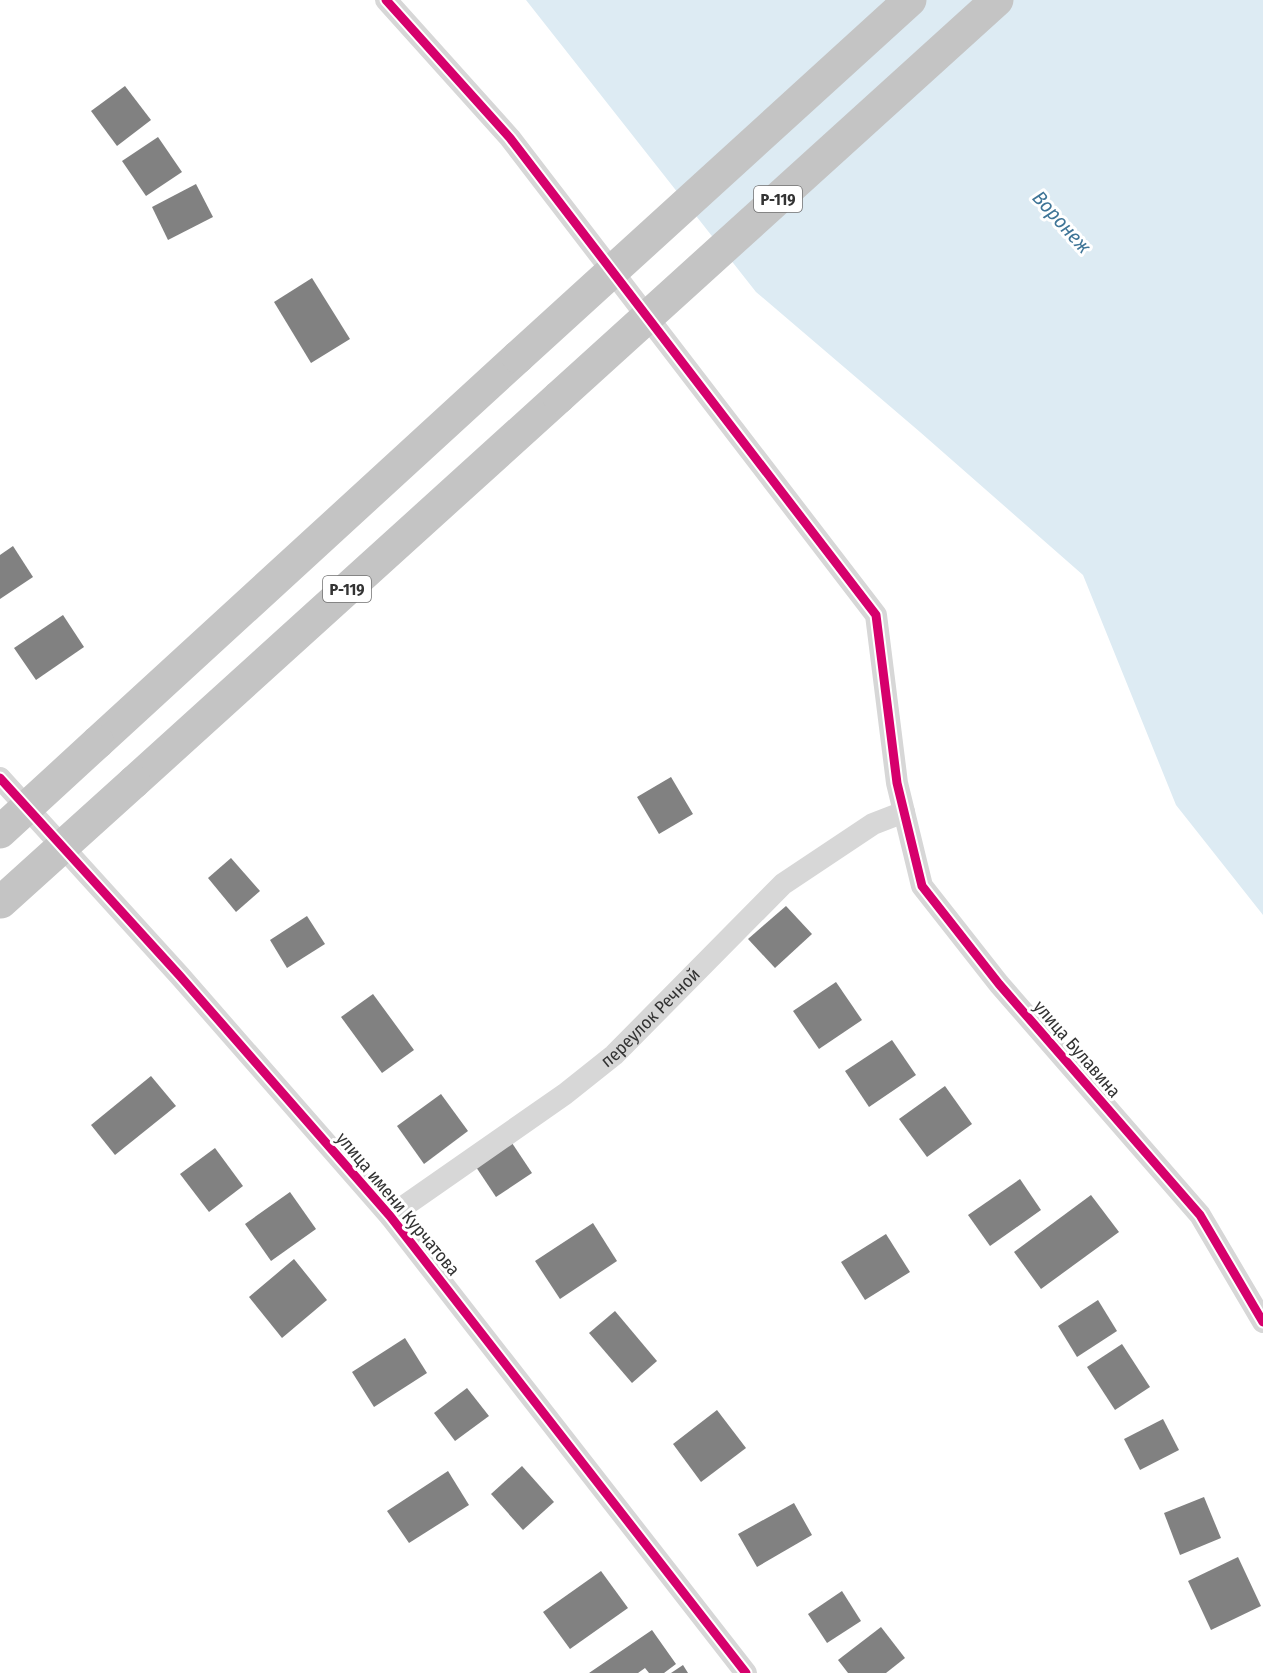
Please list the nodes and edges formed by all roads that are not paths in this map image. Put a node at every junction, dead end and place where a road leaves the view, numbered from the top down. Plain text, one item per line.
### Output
1 (386, 0) edge
2 (909, 0) edge
3 (997, 0) edge
4 (0, 778) edge
5 (904, 812) junction
6 (0, 832) edge
7 (1, 903) edge
8 (390, 1216) junction
9 (1263, 1322) edge
10 (746, 1673) edge

1 - 5 street, улица Булавина
2 - 6 highway, bridge
3 - 7 highway, Р-119, bridge
4 - 8 street, улица имени Курчатова
5 - 8 street, переулок Речной
5 - 9 street, улица Булавина
8 - 10 street, улица имени Курчатова

